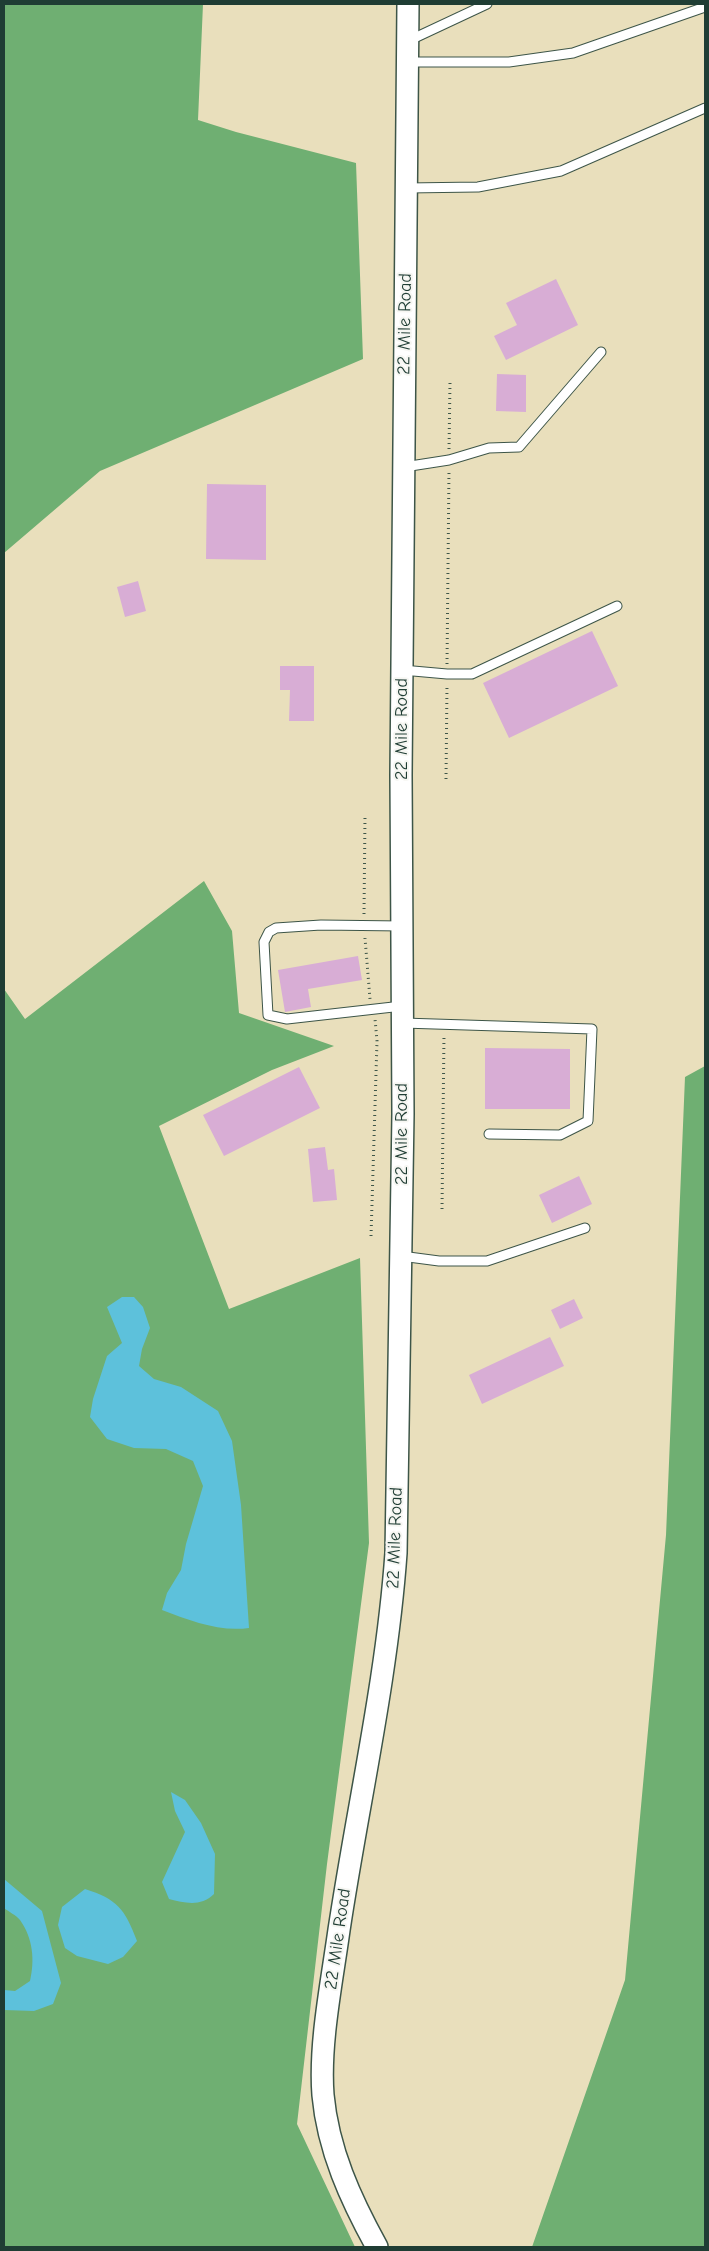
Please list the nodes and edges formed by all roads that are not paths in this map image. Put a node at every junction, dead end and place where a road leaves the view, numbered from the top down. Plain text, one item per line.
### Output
1 (408, 4) edge
2 (487, 4) edge
3 (705, 7) edge
4 (408, 41) junction
5 (408, 62) junction
6 (705, 108) edge
7 (406, 188) junction
8 (601, 352) dead end
9 (404, 466) junction
10 (617, 606) dead end
11 (402, 670) junction
12 (402, 926) junction
13 (402, 1015) junction
14 (489, 1134) dead end
15 (585, 1228) dead end
16 (401, 1256) junction
17 (377, 2247) edge

1 - 4 street, 22 Mile Road
2 - 4 lane
3 - 5 lane
4 - 5 street, 22 Mile Road
5 - 7 street, 22 Mile Road
6 - 7 lane
7 - 9 street, 22 Mile Road
8 - 9 lane
9 - 11 street, 22 Mile Road
10 - 11 lane
11 - 12 street, 22 Mile Road
12 - 13 street, 22 Mile Road
12 - 13 lane
13 - 14 lane
13 - 16 street, 22 Mile Road
15 - 16 lane
16 - 17 street, 22 Mile Road

